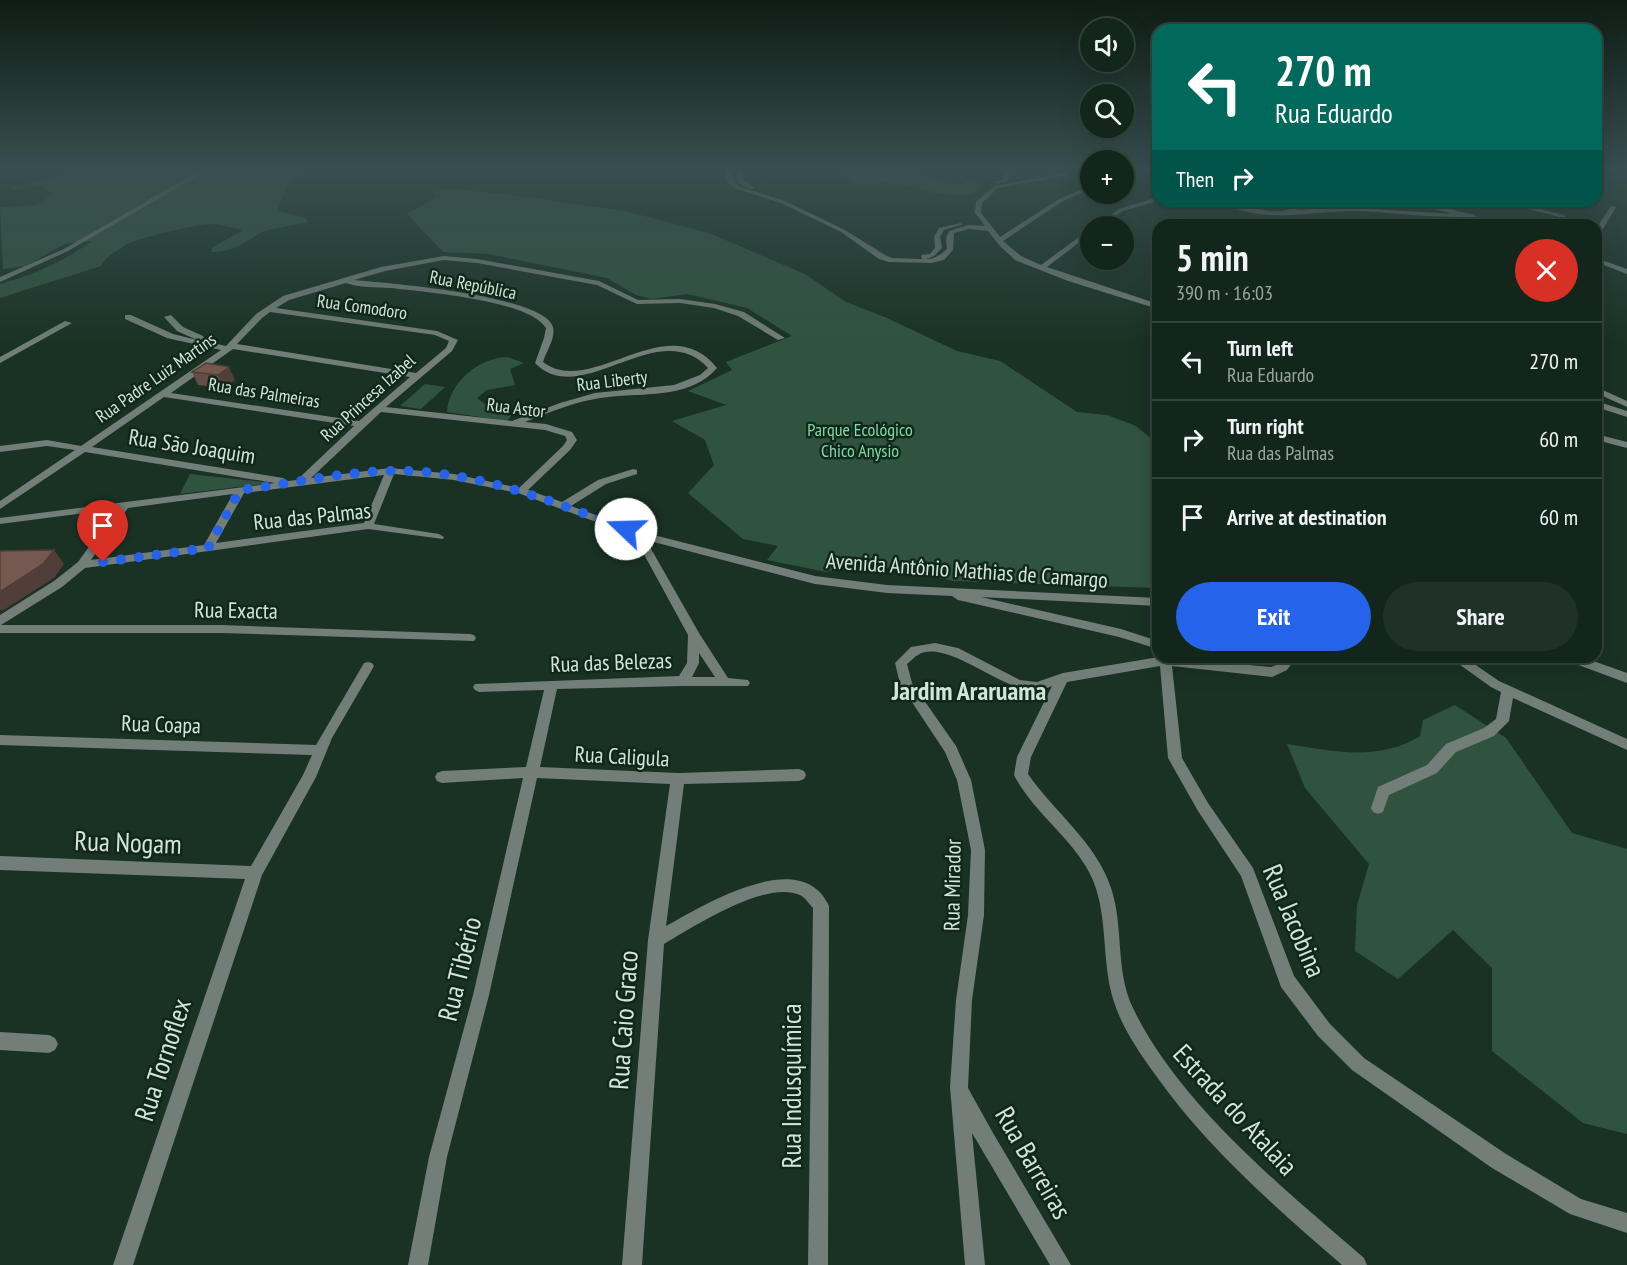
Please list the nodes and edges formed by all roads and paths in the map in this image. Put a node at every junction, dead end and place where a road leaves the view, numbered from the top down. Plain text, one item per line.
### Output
1 (106, 227) edge
2 (835, 227) edge
3 (849, 227) edge
4 (958, 227) edge
5 (966, 227) edge
6 (985, 227) edge
7 (1019, 227) edge
8 (991, 229) joint
9 (1080, 239) edge
10 (1000, 240) junction
11 (932, 255) junction
12 (941, 258) junction
13 (1602, 262) edge
14 (1043, 267) junction
15 (1627, 272) edge
16 (0, 280) edge
17 (341, 281) junction
18 (1152, 305) edge
19 (267, 309) junction
20 (128, 317) dead end
21 (168, 317) dead end
22 (68, 323) dead end
23 (452, 338) joint
24 (781, 338) dead end
25 (231, 346) junction
26 (0, 360) edge
27 (713, 368) joint
28 (418, 376) junction
29 (1602, 393) edge
30 (162, 394) junction
31 (1627, 404) edge
32 (1602, 406) edge
33 (380, 409) junction
34 (1627, 414) edge
35 (361, 424) junction
36 (511, 424) junction
37 (1602, 439) edge
38 (1627, 445) edge
39 (85, 448) junction
40 (0, 449) edge
41 (390, 471) junction
42 (633, 472) dead end
43 (297, 482) junction
44 (240, 490) junction
45 (521, 491) junction
46 (565, 505) junction
47 (0, 506) edge
48 (124, 506) junction
49 (0, 521) edge
50 (368, 526) junction
51 (639, 534) junction
52 (440, 537) dead end
53 (208, 548) junction
54 (82, 566) junction
55 (937, 591) junction
56 (1152, 602) edge
57 (0, 621) edge
58 (0, 629) edge
59 (694, 635) junction
60 (470, 638) dead end
61 (1152, 648) edge
62 (1152, 653) edge
63 (1161, 663) edge
64 (1207, 663) edge
65 (1209, 663) edge
66 (1286, 663) edge
67 (1464, 663) edge
68 (1586, 663) edge
69 (1215, 665) junction
70 (368, 666) dead end
71 (1063, 678) junction
72 (1627, 678) edge
73 (683, 681) junction
74 (724, 682) junction
75 (744, 683) dead end
76 (551, 686) junction
77 (479, 687) dead end
78 (1508, 691) junction
79 (0, 740) edge
80 (1627, 745) edge
81 (320, 750) junction
82 (532, 772) junction
83 (799, 775) dead end
84 (442, 777) dead end
85 (678, 780) junction
86 (1378, 808) dead end
87 (0, 863) edge
88 (255, 873) junction
89 (656, 940) junction
90 (0, 1041) edge
91 (50, 1044) dead end
92 (959, 1087) junction
93 (1627, 1223) edge
94 (123, 1265) edge
95 (418, 1265) edge
96 (632, 1265) edge
97 (818, 1265) edge
98 (975, 1265) edge
99 (1061, 1265) edge
100 (1356, 1265) edge

1 - 16 street
2 - 12 street
3 - 11 street
4 - 11 street
5 - 12 street
6 - 8 street
7 - 10 street
8 - 10 street
9 - 14 street
10 - 14 street
11 - 12 street
13 - 15 street
14 - 18 street
17 - 19 street, Rua Padre Luiz Martins
17 - 24 street, Rua Padre Luiz Martins
17 - 27 street, Rua República
19 - 23 street, Rua Comodoro
19 - 25 street, Rua Padre Luiz Martins
20 - 25 street
21 - 25 street
22 - 26 street
23 - 28 street, Rua Princesa Izabel
25 - 28 street
25 - 30 street, Rua Padre Luiz Martins
27 - 36 street, Rua Liberty
28 - 33 street, Rua Princesa Izabel
29 - 31 street
30 - 35 street, Rua das Palmeiras
30 - 39 street, Rua Padre Luiz Martins
32 - 34 street
33 - 35 street, Rua Princesa Izabel
33 - 36 street, Rua Astor
35 - 43 street, Rua Princesa Izabel
36 - 45 street, Rua Astor
37 - 38 street
39 - 40 street, Rua São Joaquim
39 - 43 street, Rua São Joaquim
39 - 47 street, Rua Padre Luiz Martins
41 - 43 street, Avenida Antônio Mathias de Camargo
41 - 45 street, Avenida Antônio Mathias de Camargo
41 - 50 street
42 - 46 street
43 - 44 street, Avenida Antônio Mathias de Camargo
44 - 48 street, Avenida Antônio Mathias de Camargo
44 - 53 street
45 - 46 street, Avenida Antônio Mathias de Camargo
46 - 51 street, Avenida Antônio Mathias de Camargo
48 - 49 street, Avenida Antônio Mathias de Camargo
48 - 54 street
50 - 52 street, Rua das Palmas
50 - 53 street, Rua das Palmas
51 - 55 street, Avenida Antônio Mathias de Camargo
51 - 59 street
53 - 54 street, Rua das Palmas
54 - 57 street
55 - 56 street, Avenida Antônio Mathias de Camargo
55 - 61 street
58 - 60 street, Rua Exacta
59 - 73 street
59 - 74 street
62 - 71 street
63 - 93 street, Rua Jacobina
64 - 69 street
65 - 69 street
66 - 69 street
67 - 78 street
68 - 72 street
70 - 81 street
71 - 92 street, Rua Mirador
71 - 100 street, Estrada do Atalaia
73 - 74 street, Rua das Belezas
73 - 76 street, Rua das Belezas
74 - 75 street, Rua das Belezas
76 - 77 street, Rua das Belezas
76 - 82 street, Rua Tibério
78 - 80 street
78 - 86 street
79 - 81 street, Rua Coapa
81 - 88 street
82 - 84 street, Rua Caligula
82 - 85 street, Rua Caligula
82 - 95 street, Rua Tibério
83 - 85 street, Rua Caligula
85 - 89 street, Rua Caio Graco
87 - 88 street, Rua Nogam
88 - 94 street, Rua Tornoflex
89 - 96 street, Rua Caio Graco
89 - 97 street, Rua Indusquímica
90 - 91 street
92 - 98 street
92 - 99 street, Rua Barreiras

